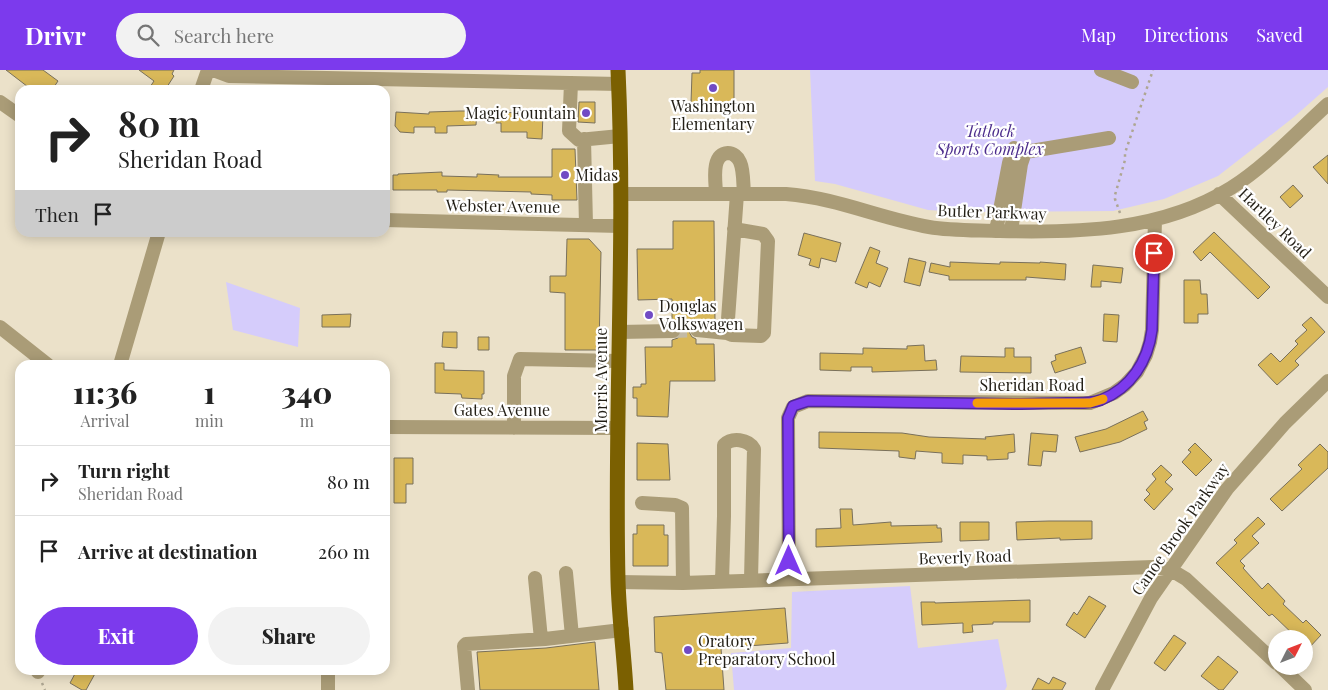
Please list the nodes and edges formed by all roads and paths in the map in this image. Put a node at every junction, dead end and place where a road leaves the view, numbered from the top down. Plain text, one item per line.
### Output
1 (208, 70) edge
2 (213, 70) edge
3 (1101, 70) edge
4 (1153, 70) edge
5 (619, 77) edge
6 (1132, 82) dead end
7 (571, 84) junction
8 (203, 85) edge
9 (0, 102) edge
10 (1328, 104) edge
11 (15, 112) edge
12 (620, 136) junction
13 (1109, 138) dead end
14 (584, 139) junction
15 (1019, 150) junction
16 (621, 194) junction
17 (716, 194) junction
18 (740, 194) junction
19 (1219, 194) junction
20 (1120, 213) dead end
21 (390, 220) edge
22 (1155, 220) junction
23 (586, 225) junction
24 (620, 226) junction
25 (734, 229) junction
26 (996, 231) junction
27 (1011, 231) junction
28 (158, 237) edge
29 (1328, 297) edge
30 (0, 327) edge
31 (697, 330) tunnel mouth
32 (673, 331) tunnel mouth
33 (619, 332) junction
34 (727, 333) junction
35 (42, 360) edge
36 (121, 360) edge
37 (618, 361) junction
38 (1328, 381) edge
39 (390, 427) edge
40 (514, 428) junction
41 (618, 428) junction
42 (642, 503) dead end
43 (1171, 570) junction
44 (566, 573) dead end
45 (535, 578) dead end
46 (789, 579) junction
47 (751, 580) junction
48 (618, 582) junction
49 (722, 582) junction
50 (683, 583) junction
51 (622, 630) junction
52 (572, 636) junction
53 (541, 639) junction
54 (1268, 656) edge
55 (328, 675) edge
56 (1290, 675) edge
57 (328, 690) edge
58 (468, 690) edge
59 (626, 690) edge
60 (1102, 690) edge
61 (1306, 690) edge

1 - 8 street
2 - 7 street
3 - 6 street
4 - 20 path
5 - 7 street
5 - 12 main road, Morris Avenue
7 - 14 street
9 - 11 street
10 - 19 street, Butler Parkway
12 - 14 street
12 - 16 main road, Morris Avenue
13 - 15 street
14 - 23 street
15 - 26 street
15 - 27 street
16 - 17 street, Butler Parkway
16 - 24 main road, Morris Avenue
17 - 18 street, Butler Parkway
17 - 18 street
18 - 25 street
18 - 26 street, Butler Parkway
19 - 22 street, Butler Parkway
19 - 29 street, Hartley Road
21 - 23 street, Webster Avenue
22 - 27 street, Butler Parkway
22 - 46 street, Sheridan Road
23 - 24 street, Webster Avenue
24 - 33 main road, Morris Avenue
25 - 34 street
25 - 34 street
26 - 27 street, Butler Parkway
28 - 36 street
30 - 35 street
31 - 34 street
32 - 33 street
33 - 37 main road, Morris Avenue
37 - 40 street
37 - 41 main road, Morris Avenue
38 - 43 street, Canoe Brook Parkway
39 - 40 street, Gates Avenue
40 - 41 street, Gates Avenue
41 - 48 main road, Morris Avenue
42 - 50 street
43 - 46 street, Beverly Road
43 - 54 street, Beverly Road
43 - 60 street, Canoe Brook Parkway
44 - 52 street
45 - 53 street
46 - 47 street, Beverly Road
47 - 49 street, Beverly Road
47 - 49 street
48 - 50 street, Beverly Road
48 - 51 main road, Morris Avenue
49 - 50 street, Beverly Road
51 - 52 street
51 - 59 main road, Morris Avenue
52 - 53 street
53 - 58 street
55 - 57 street
56 - 61 street

